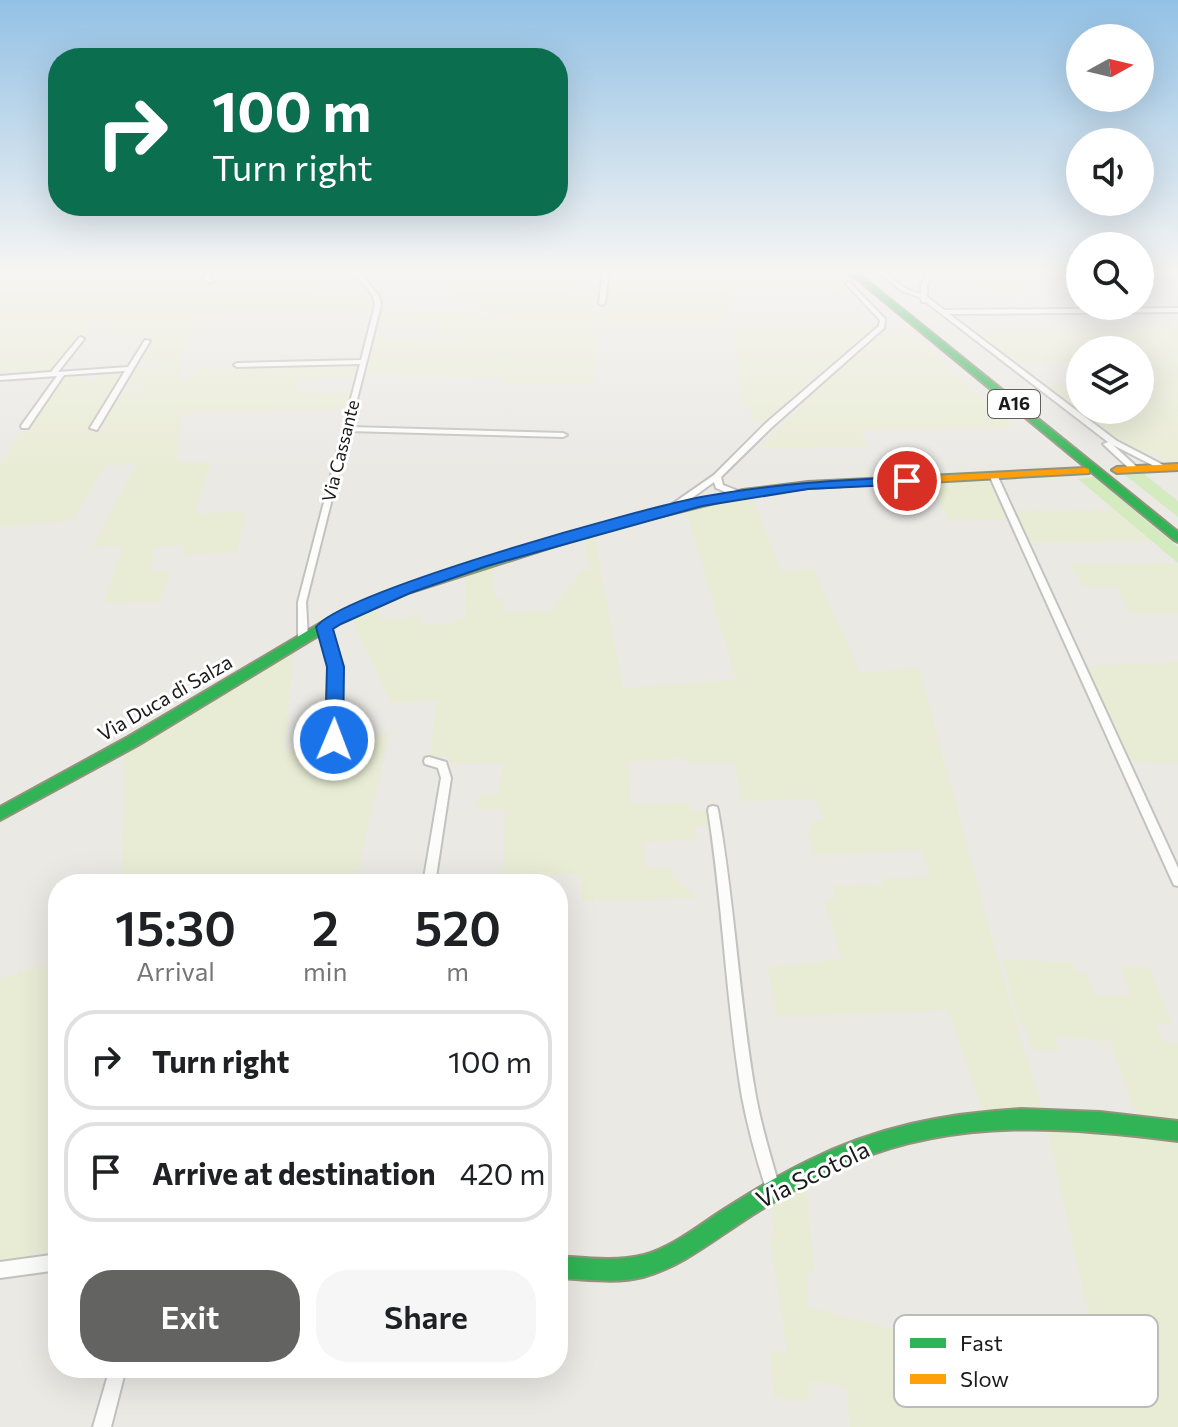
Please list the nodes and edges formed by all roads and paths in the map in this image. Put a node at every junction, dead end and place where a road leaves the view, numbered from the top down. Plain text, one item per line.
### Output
1 (370, 337) edge
2 (871, 337) edge
3 (924, 337) edge
4 (942, 337) edge
5 (966, 337) edge
6 (973, 337) edge
7 (81, 339) dead end
8 (147, 341) dead end
9 (363, 362) junction
10 (237, 365) dead end
11 (129, 369) junction
12 (58, 374) junction
13 (0, 378) edge
14 (25, 426) dead end
15 (94, 428) dead end
16 (348, 429) junction
17 (563, 435) dead end
18 (1170, 467) edge
19 (1135, 469) junction
20 (1117, 470) dead end
21 (1085, 471) dead end
22 (717, 477) junction
23 (994, 477) junction
24 (738, 494) junction
25 (671, 509) junction
26 (1178, 527) edge
27 (1178, 538) edge
28 (324, 627) junction
29 (303, 639) junction
30 (334, 740) dead end
31 (429, 761) dead end
32 (713, 810) dead end
33 (0, 814) edge
34 (431, 874) edge
35 (1178, 881) edge
36 (1178, 1131) edge
37 (774, 1192) junction
38 (48, 1263) edge
39 (568, 1268) edge
40 (0, 1270) edge
41 (115, 1378) edge
42 (102, 1427) edge

1 - 9 street, Via Cassante
2 - 22 street
3 - 27 main road, A16
4 - 26 main road, A16
5 - 19 street
6 - 18 street
7 - 12 street
8 - 11 street
9 - 10 street
9 - 16 street, Via Cassante
11 - 12 street
11 - 15 street
12 - 13 street
12 - 14 street
16 - 17 street
16 - 29 street, Via Cassante
18 - 19 main road
19 - 20 main road
21 - 23 main road, Via Duca di Salza
22 - 24 street
22 - 25 street
23 - 24 main road, Via Duca di Salza
23 - 35 street
24 - 25 main road, Via Duca di Salza
25 - 28 main road, Via Duca di Salza
28 - 29 main road, Via Duca di Salza
28 - 30 street
29 - 33 main road, Via Duca di Salza
31 - 34 street
32 - 37 street
36 - 37 main road, Via Scotola
37 - 39 main road, Via Scotola
38 - 40 street
41 - 42 street

